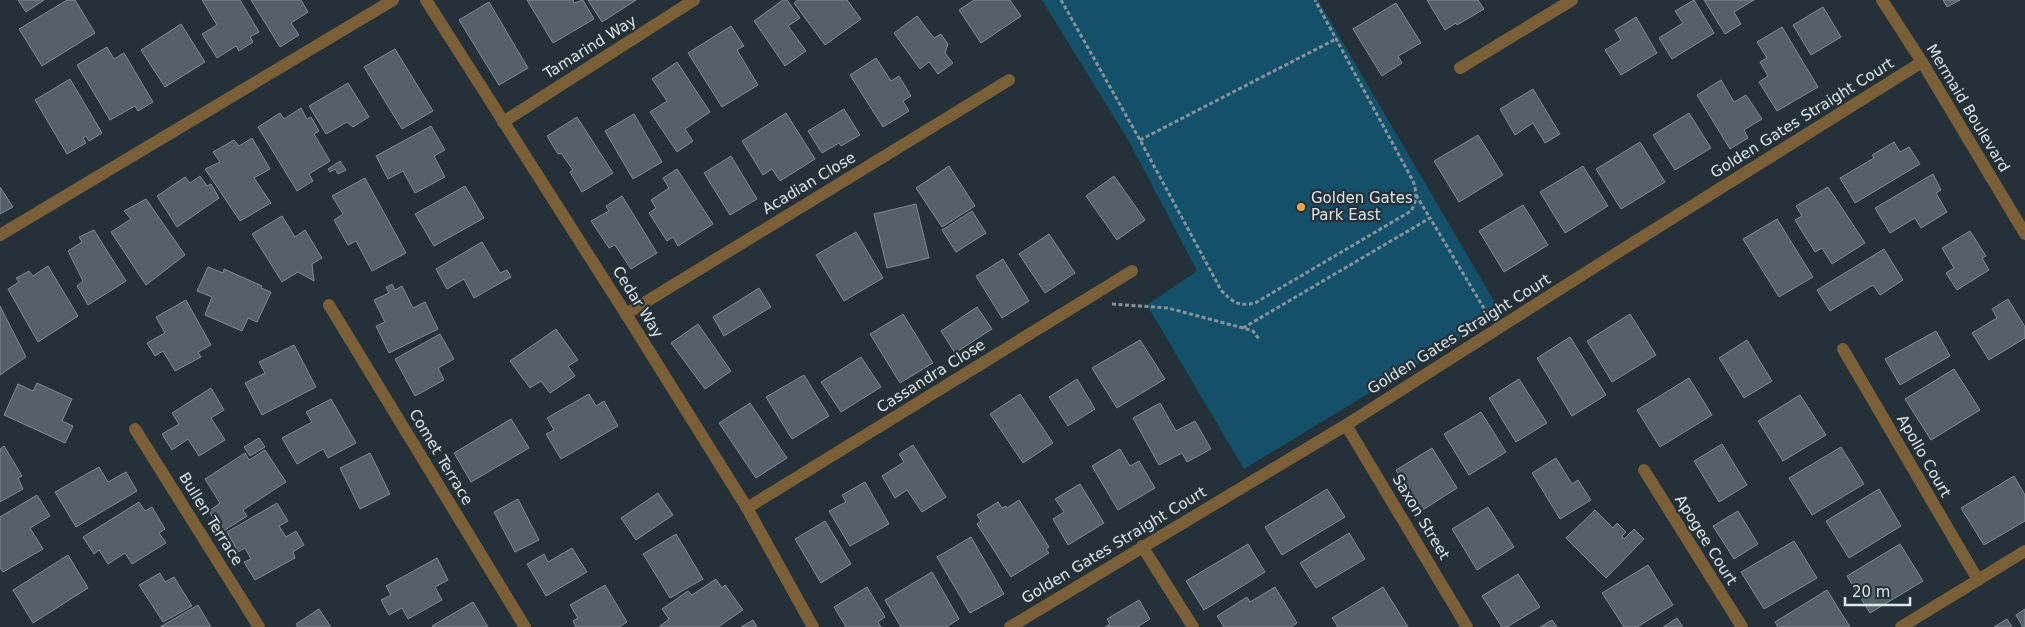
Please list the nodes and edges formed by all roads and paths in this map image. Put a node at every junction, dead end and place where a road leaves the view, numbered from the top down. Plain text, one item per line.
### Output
1 (393, 0) edge
2 (426, 0) edge
3 (694, 0) edge
4 (1061, 0) edge
5 (1314, 0) edge
6 (1572, 0) edge
7 (1882, 0) edge
8 (1336, 39) junction
9 (1922, 62) junction
10 (1460, 68) dead end
11 (1009, 80) dead end
12 (503, 122) junction
13 (1140, 140) junction
14 (1416, 195) junction
15 (1430, 218) junction
16 (2025, 234) edge
17 (0, 235) edge
18 (1132, 271) dead end
19 (330, 304) dead end
20 (1109, 304) dead end
21 (626, 314) junction
22 (1243, 328) junction
23 (1496, 329) junction
24 (1259, 338) dead end
25 (1843, 349) dead end
26 (1346, 425) junction
27 (135, 428) dead end
28 (1644, 470) dead end
29 (747, 508) junction
30 (1142, 546) junction
31 (2025, 551) edge
32 (1978, 580) junction
33 (259, 627) edge
34 (525, 627) edge
35 (814, 627) edge
36 (1010, 627) edge
37 (1193, 627) edge
38 (1467, 627) edge
39 (1742, 627) edge
40 (1901, 627) edge

1 - 17 street
2 - 12 street, Cedar Way
3 - 12 street, Tamarind Way
4 - 13 path
5 - 8 path
6 - 10 street
7 - 9 street, Mermaid Boulevard
8 - 13 path
8 - 14 path
9 - 16 street, Mermaid Boulevard
9 - 23 street, Golden Gates Straight Court
11 - 21 street, Acadian Close
12 - 21 street, Cedar Way
13 - 14 path
14 - 15 path
15 - 22 path
15 - 23 path
18 - 29 street, Cassandra Close
19 - 34 street, Comet Terrace
20 - 22 path
21 - 29 street, Cedar Way
22 - 24 path
23 - 26 street, Golden Gates Straight Court
25 - 32 street, Apollo Court
26 - 30 street, Golden Gates Straight Court
26 - 38 street, Saxon Street
27 - 33 street, Bullen Terrace
28 - 39 street, Apogee Court
29 - 35 street, Cedar Way
30 - 36 street, Golden Gates Straight Court
30 - 37 street
31 - 32 street
32 - 40 street

